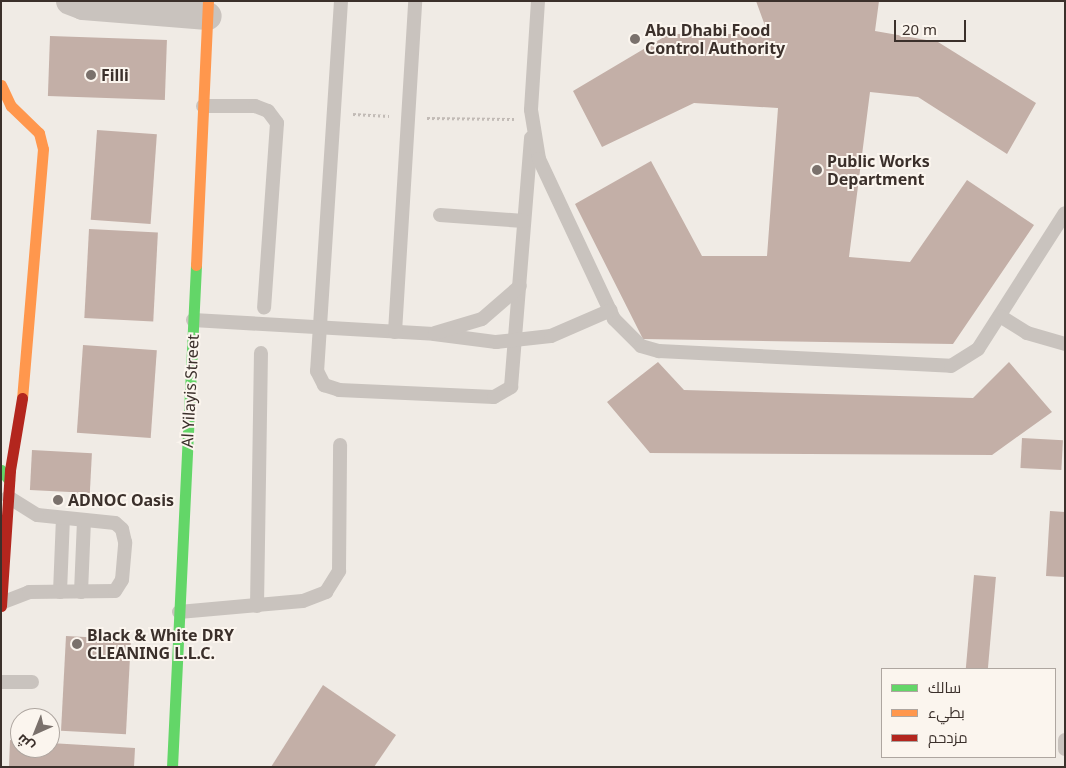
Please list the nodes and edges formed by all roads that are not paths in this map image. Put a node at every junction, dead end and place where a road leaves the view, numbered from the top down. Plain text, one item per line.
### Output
1 (70, 1) edge
2 (341, 1) edge
3 (415, 1) edge
4 (538, 1) edge
5 (168, 7) edge
6 (208, 9) edge
7 (1, 85) edge
8 (204, 106) junction
9 (532, 125) junction
10 (1065, 213) edge
11 (440, 215) dead end
12 (524, 221) junction
13 (520, 286) junction
14 (264, 308) dead end
15 (611, 310) junction
16 (1000, 316) junction
17 (193, 320) junction
18 (321, 327) junction
19 (396, 332) junction
20 (434, 334) junction
21 (517, 341) junction
22 (1065, 344) edge
23 (261, 353) dead end
24 (340, 445) dead end
25 (1, 470) edge
26 (9, 480) junction
27 (8, 496) junction
28 (63, 518) junction
29 (84, 520) junction
30 (60, 592) junction
31 (80, 592) junction
32 (1, 605) edge
33 (257, 606) junction
34 (179, 612) junction
35 (1, 682) edge
36 (32, 682) dead end
37 (1065, 740) edge
38 (1065, 749) edge
39 (172, 767) edge

1 - 5 street, Al Yilayis Street
2 - 18 lane
3 - 19 lane
4 - 9 lane
5 - 6 street, Al Yilayis Street
6 - 8 street, Al Yilayis Street
7 - 26 street
8 - 14 lane
8 - 17 street, Al Yilayis Street
9 - 12 lane
9 - 15 lane
10 - 16 lane
11 - 12 lane
12 - 13 lane
13 - 20 lane
13 - 21 lane
15 - 16 lane
15 - 21 lane
16 - 22 lane
17 - 18 lane
17 - 34 street, Al Yilayis Street
18 - 19 lane
18 - 21 lane
19 - 20 lane
20 - 21 lane
23 - 33 lane
24 - 33 lane
25 - 26 street
26 - 27 street
27 - 28 lane
27 - 32 street
28 - 29 lane
28 - 30 lane
29 - 31 lane
29 - 31 lane
30 - 31 lane
30 - 32 lane
33 - 34 lane
34 - 39 street, Al Yilayis Street
35 - 36 lane
37 - 38 lane

